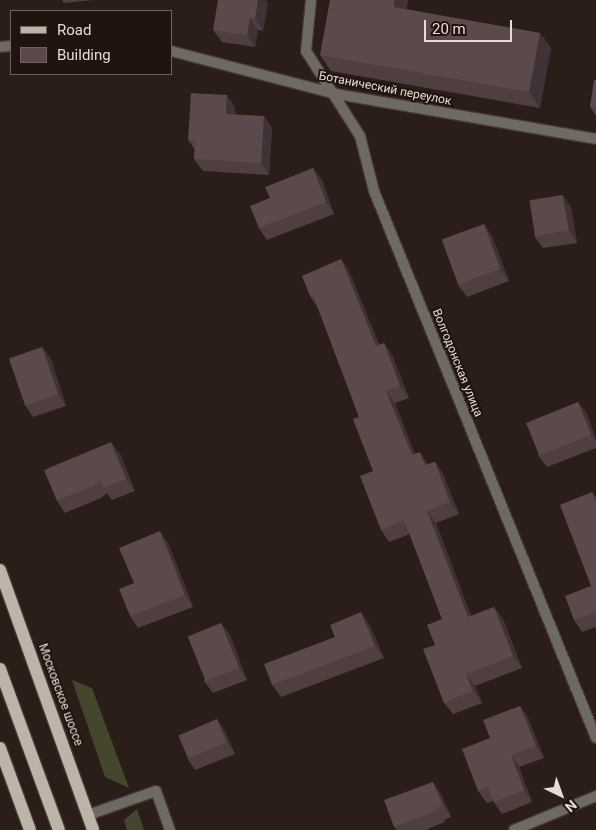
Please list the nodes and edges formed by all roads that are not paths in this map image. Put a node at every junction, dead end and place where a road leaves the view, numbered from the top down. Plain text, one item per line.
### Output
1 (311, 0) edge
2 (172, 51) edge
3 (336, 94) junction
4 (596, 139) edge
5 (0, 570) edge
6 (0, 669) edge
7 (596, 738) edge
8 (2, 759) edge
9 (596, 796) edge
10 (88, 815) junction
11 (30, 830) edge
12 (59, 830) edge
13 (93, 830) edge
14 (170, 830) edge
15 (514, 830) edge

1 - 3 street, Волгодонская улица
2 - 3 street, Ботанический переулок
3 - 4 street, Ботанический переулок
3 - 7 street, Волгодонская улица
5 - 10 main road, Московское шоссе
6 - 12 main road
8 - 11 main road
9 - 15 street
10 - 13 main road, Московское шоссе
10 - 14 street

